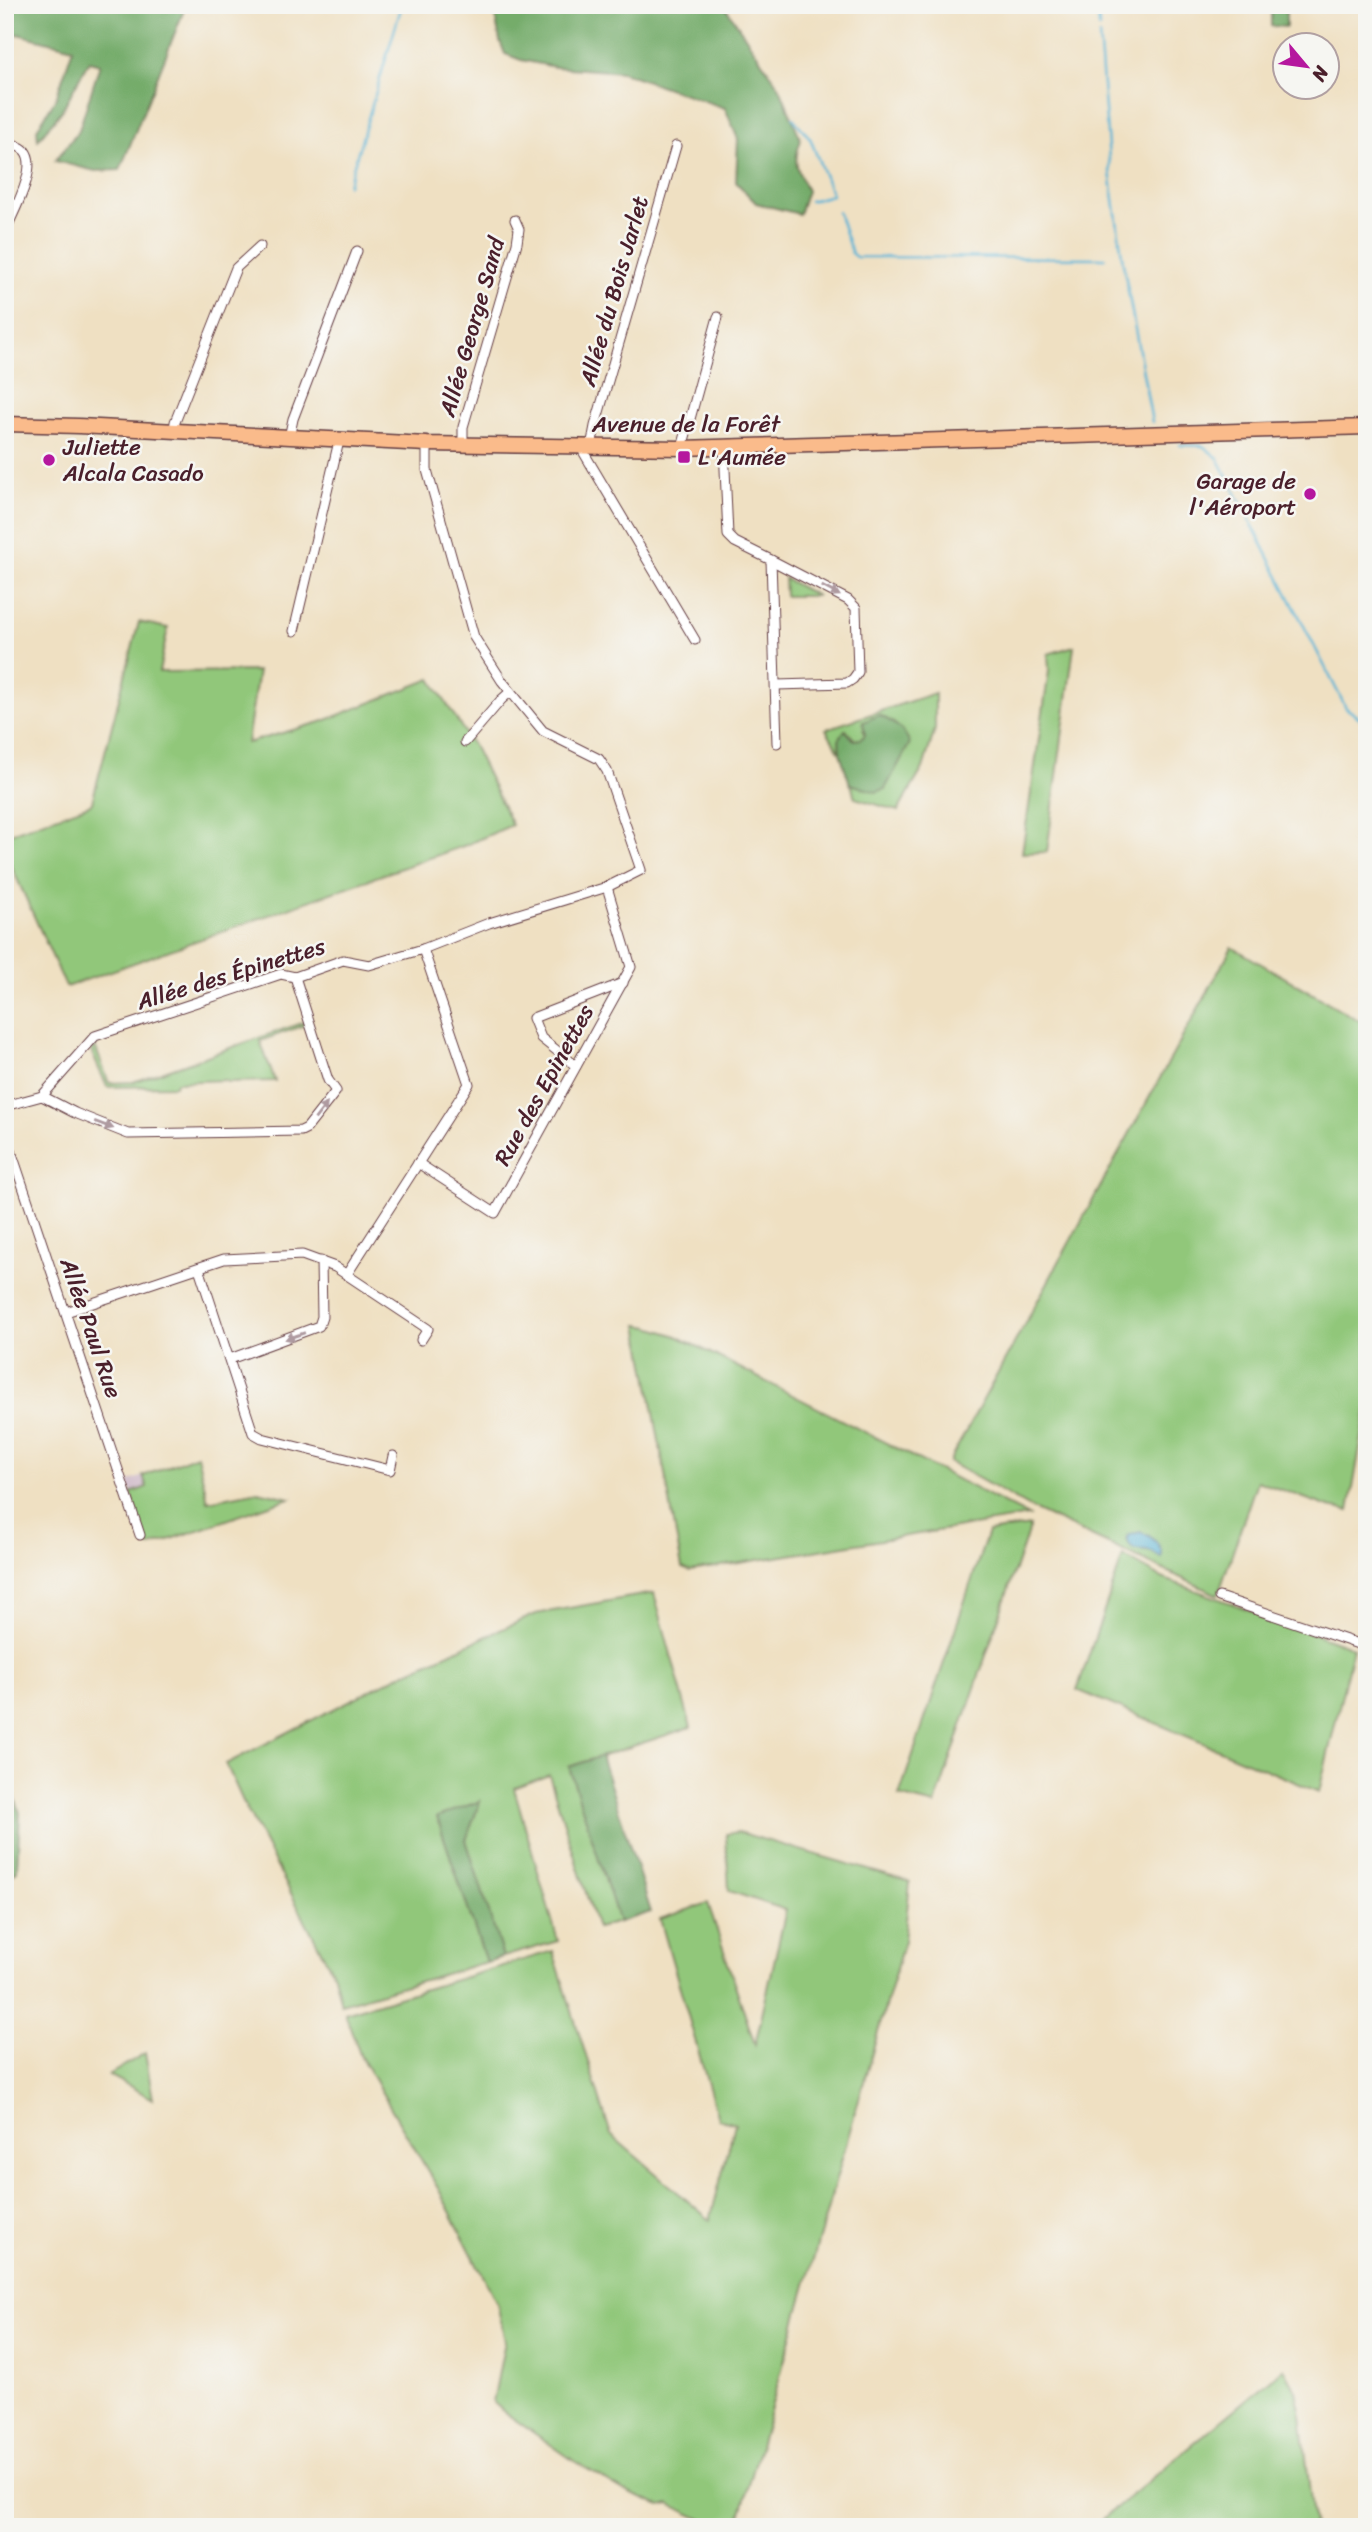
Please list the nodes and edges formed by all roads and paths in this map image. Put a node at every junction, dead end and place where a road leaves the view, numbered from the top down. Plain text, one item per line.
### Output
1 (5, 141) edge
2 (676, 146) dead end
3 (515, 220) dead end
4 (5, 232) edge
5 (260, 246) dead end
6 (357, 251) dead end
7 (718, 317) dead end
8 (5, 424) edge
9 (1367, 427) edge
10 (174, 431) junction
11 (289, 438) junction
12 (339, 441) junction
13 (427, 444) junction
14 (463, 445) junction
15 (588, 447) junction
16 (724, 447) junction
17 (682, 448) junction
18 (771, 560) junction
19 (294, 631) dead end
20 (695, 640) dead end
21 (777, 685) junction
22 (510, 692) junction
23 (465, 742) dead end
24 (778, 743) dead end
25 (607, 887) junction
26 (423, 949) junction
27 (295, 977) junction
28 (623, 983) junction
29 (576, 1066) junction
30 (42, 1096) junction
31 (5, 1106) edge
32 (5, 1133) edge
33 (418, 1163) junction
34 (321, 1261) junction
35 (199, 1268) junction
36 (347, 1274) junction
37 (66, 1312) junction
38 (421, 1340) dead end
39 (230, 1359) junction
40 (393, 1455) dead end
41 (140, 1535) dead end
42 (1219, 1597) dead end
43 (1367, 1647) edge

1 - 4 street
2 - 15 street, Allée du Bois Jarlet
3 - 14 street, Allée George Sand
5 - 10 street
6 - 11 street
7 - 17 street
8 - 10 main road, Avenue de la Forêt
9 - 16 main road, Avenue de la Forêt
10 - 11 main road, Avenue de la Forêt
11 - 12 main road, Avenue de la Forêt
12 - 13 main road, Avenue de la Forêt
12 - 19 street
13 - 14 main road, Avenue de la Forêt
13 - 22 street
14 - 15 main road, Avenue de la Forêt
15 - 17 main road, Avenue de la Forêt
15 - 20 street
16 - 17 main road, Avenue de la Forêt
16 - 18 street
18 - 21 street
18 -> 21 street
21 - 24 street
22 - 23 street
22 - 25 street, Allée des Épinettes
25 - 26 street, Allée des Épinettes
25 - 28 street, Rue des Epinettes
26 - 27 street, Allée des Épinettes
26 - 33 street
27 - 30 street, Allée des Épinettes
30 -> 27 street
28 - 29 street, Rue des Epinettes
28 - 29 street
29 - 33 street, Rue des Epinettes
30 - 31 street
32 - 37 street, Allée Paul Rue
33 - 36 street
34 - 35 street
34 - 36 street
34 -> 39 street
35 - 37 street
35 - 39 street
36 - 38 street
37 - 41 street, Allée Paul Rue
39 - 40 street
42 - 43 street

